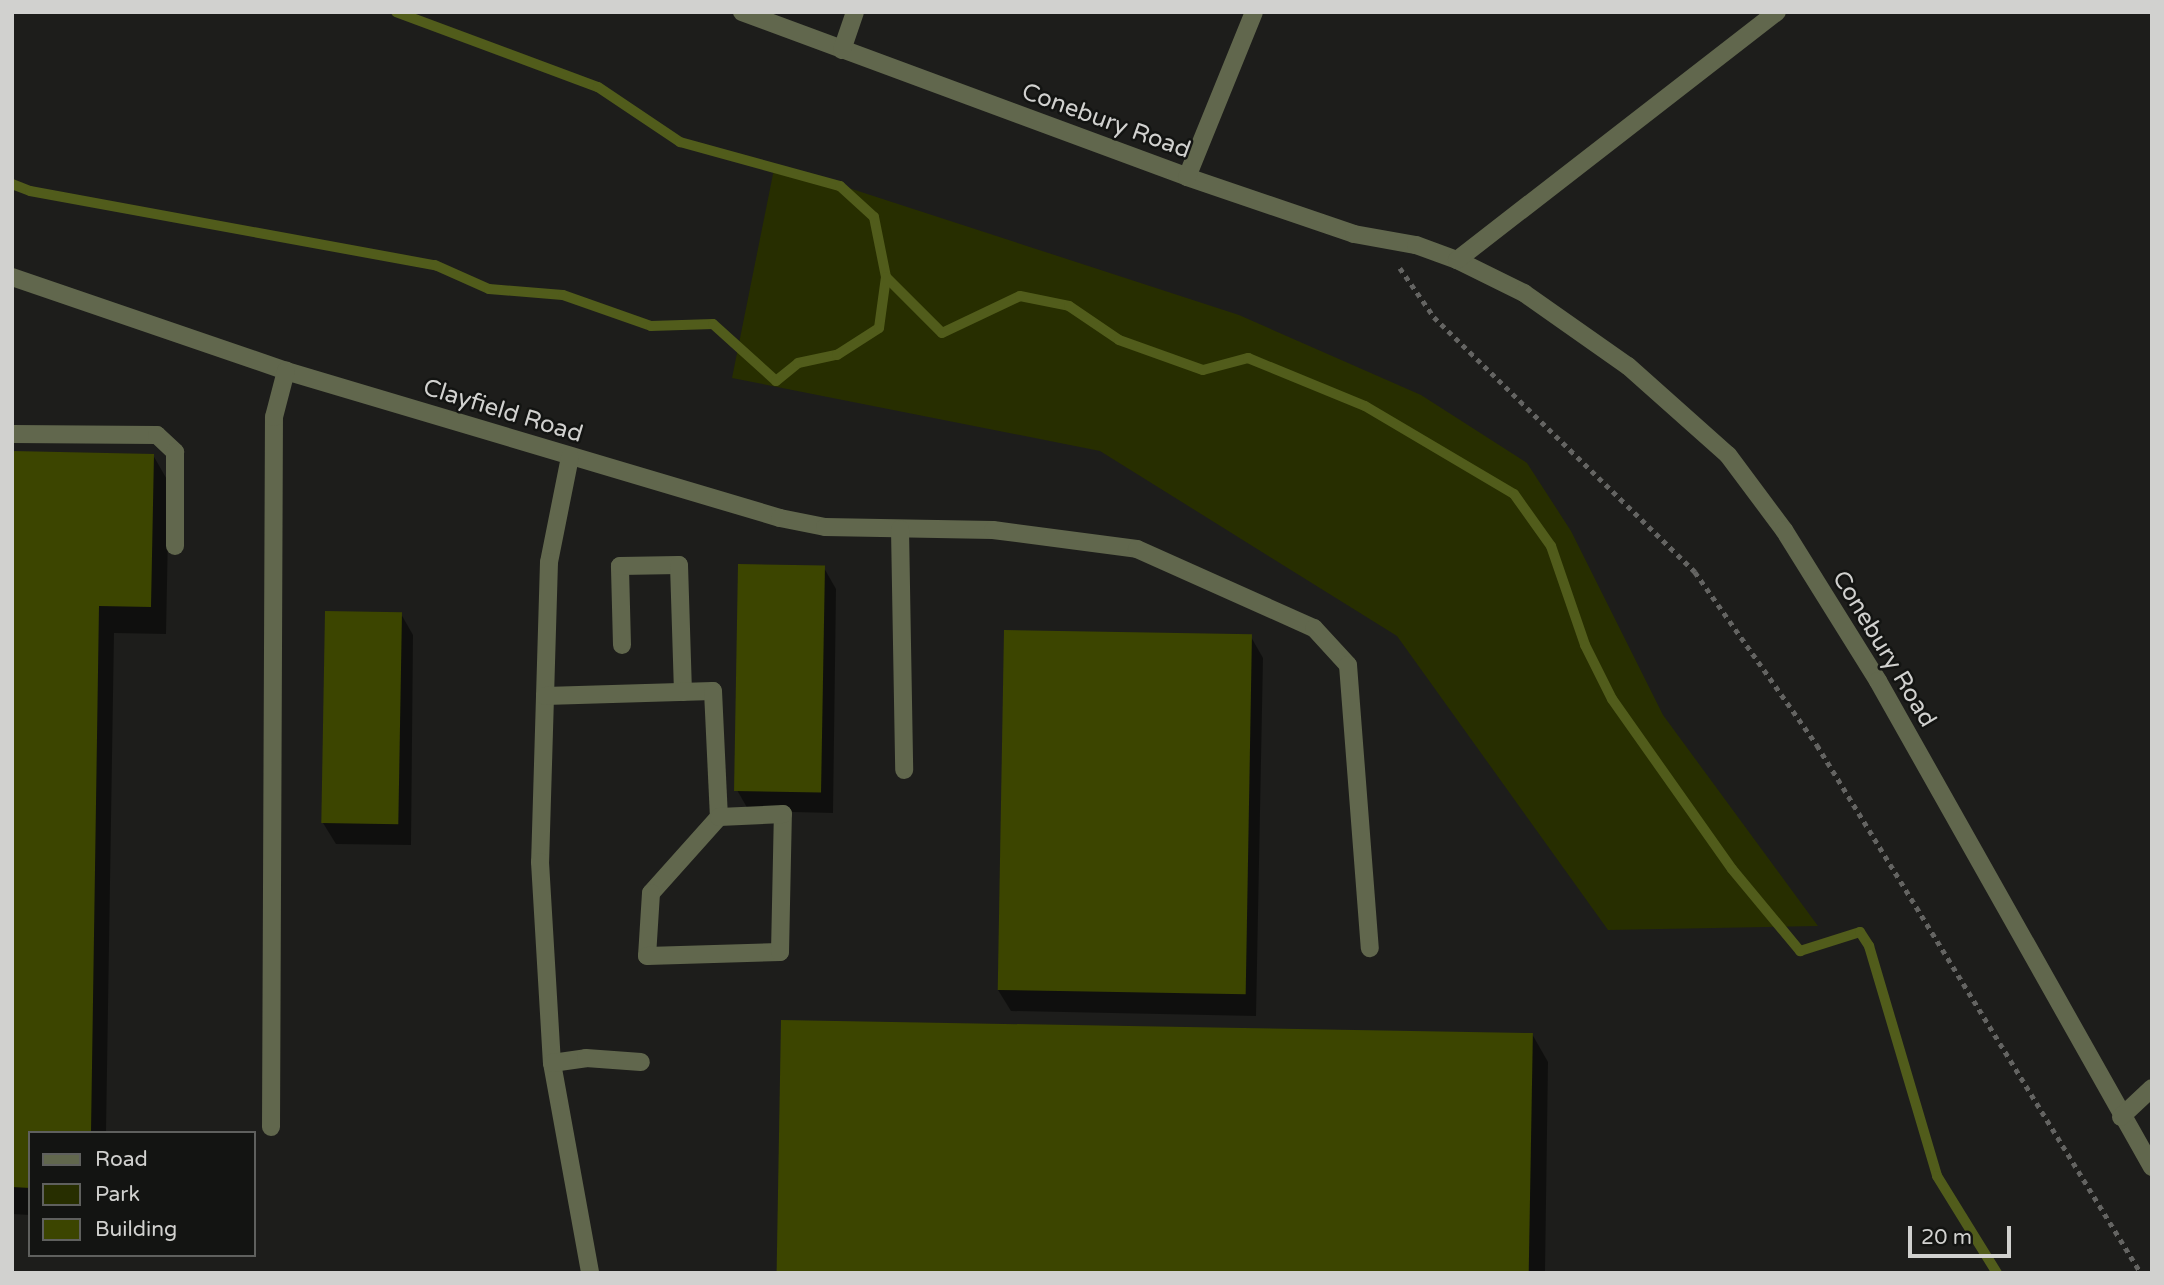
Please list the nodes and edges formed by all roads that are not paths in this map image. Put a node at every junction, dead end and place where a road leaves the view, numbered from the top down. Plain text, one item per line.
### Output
1 (742, 12) edge
2 (855, 12) edge
3 (1254, 12) edge
4 (1777, 12) edge
5 (842, 50) junction
6 (1187, 177) junction
7 (1457, 260) junction
8 (12, 277) edge
9 (286, 371) junction
10 (12, 433) edge
11 (570, 457) junction
12 (900, 529) junction
13 (175, 546) dead end
14 (622, 645) dead end
15 (682, 692) junction
16 (545, 696) junction
17 (904, 770) dead end
18 (719, 817) junction
19 (1370, 948) dead end
20 (641, 1062) dead end
21 (552, 1063) junction
22 (2152, 1088) edge
23 (2121, 1117) junction
24 (271, 1127) dead end
25 (2152, 1167) edge
26 (590, 1273) edge

1 - 5 street, Conebury Road
2 - 5 street
3 - 6 street
4 - 7 street
5 - 6 street, Conebury Road
6 - 7 street, Conebury Road
7 - 23 street, Conebury Road
8 - 9 street, Clayfield Road
9 - 11 street, Clayfield Road
9 - 24 street
10 - 13 street
11 - 12 street, Clayfield Road
11 - 16 street
12 - 17 street
12 - 19 street, Clayfield Road
14 - 15 street
15 - 16 street
15 - 18 street
16 - 21 street
18 - 18 street
20 - 21 street
21 - 26 street
22 - 23 street
23 - 25 street, Conebury Road

